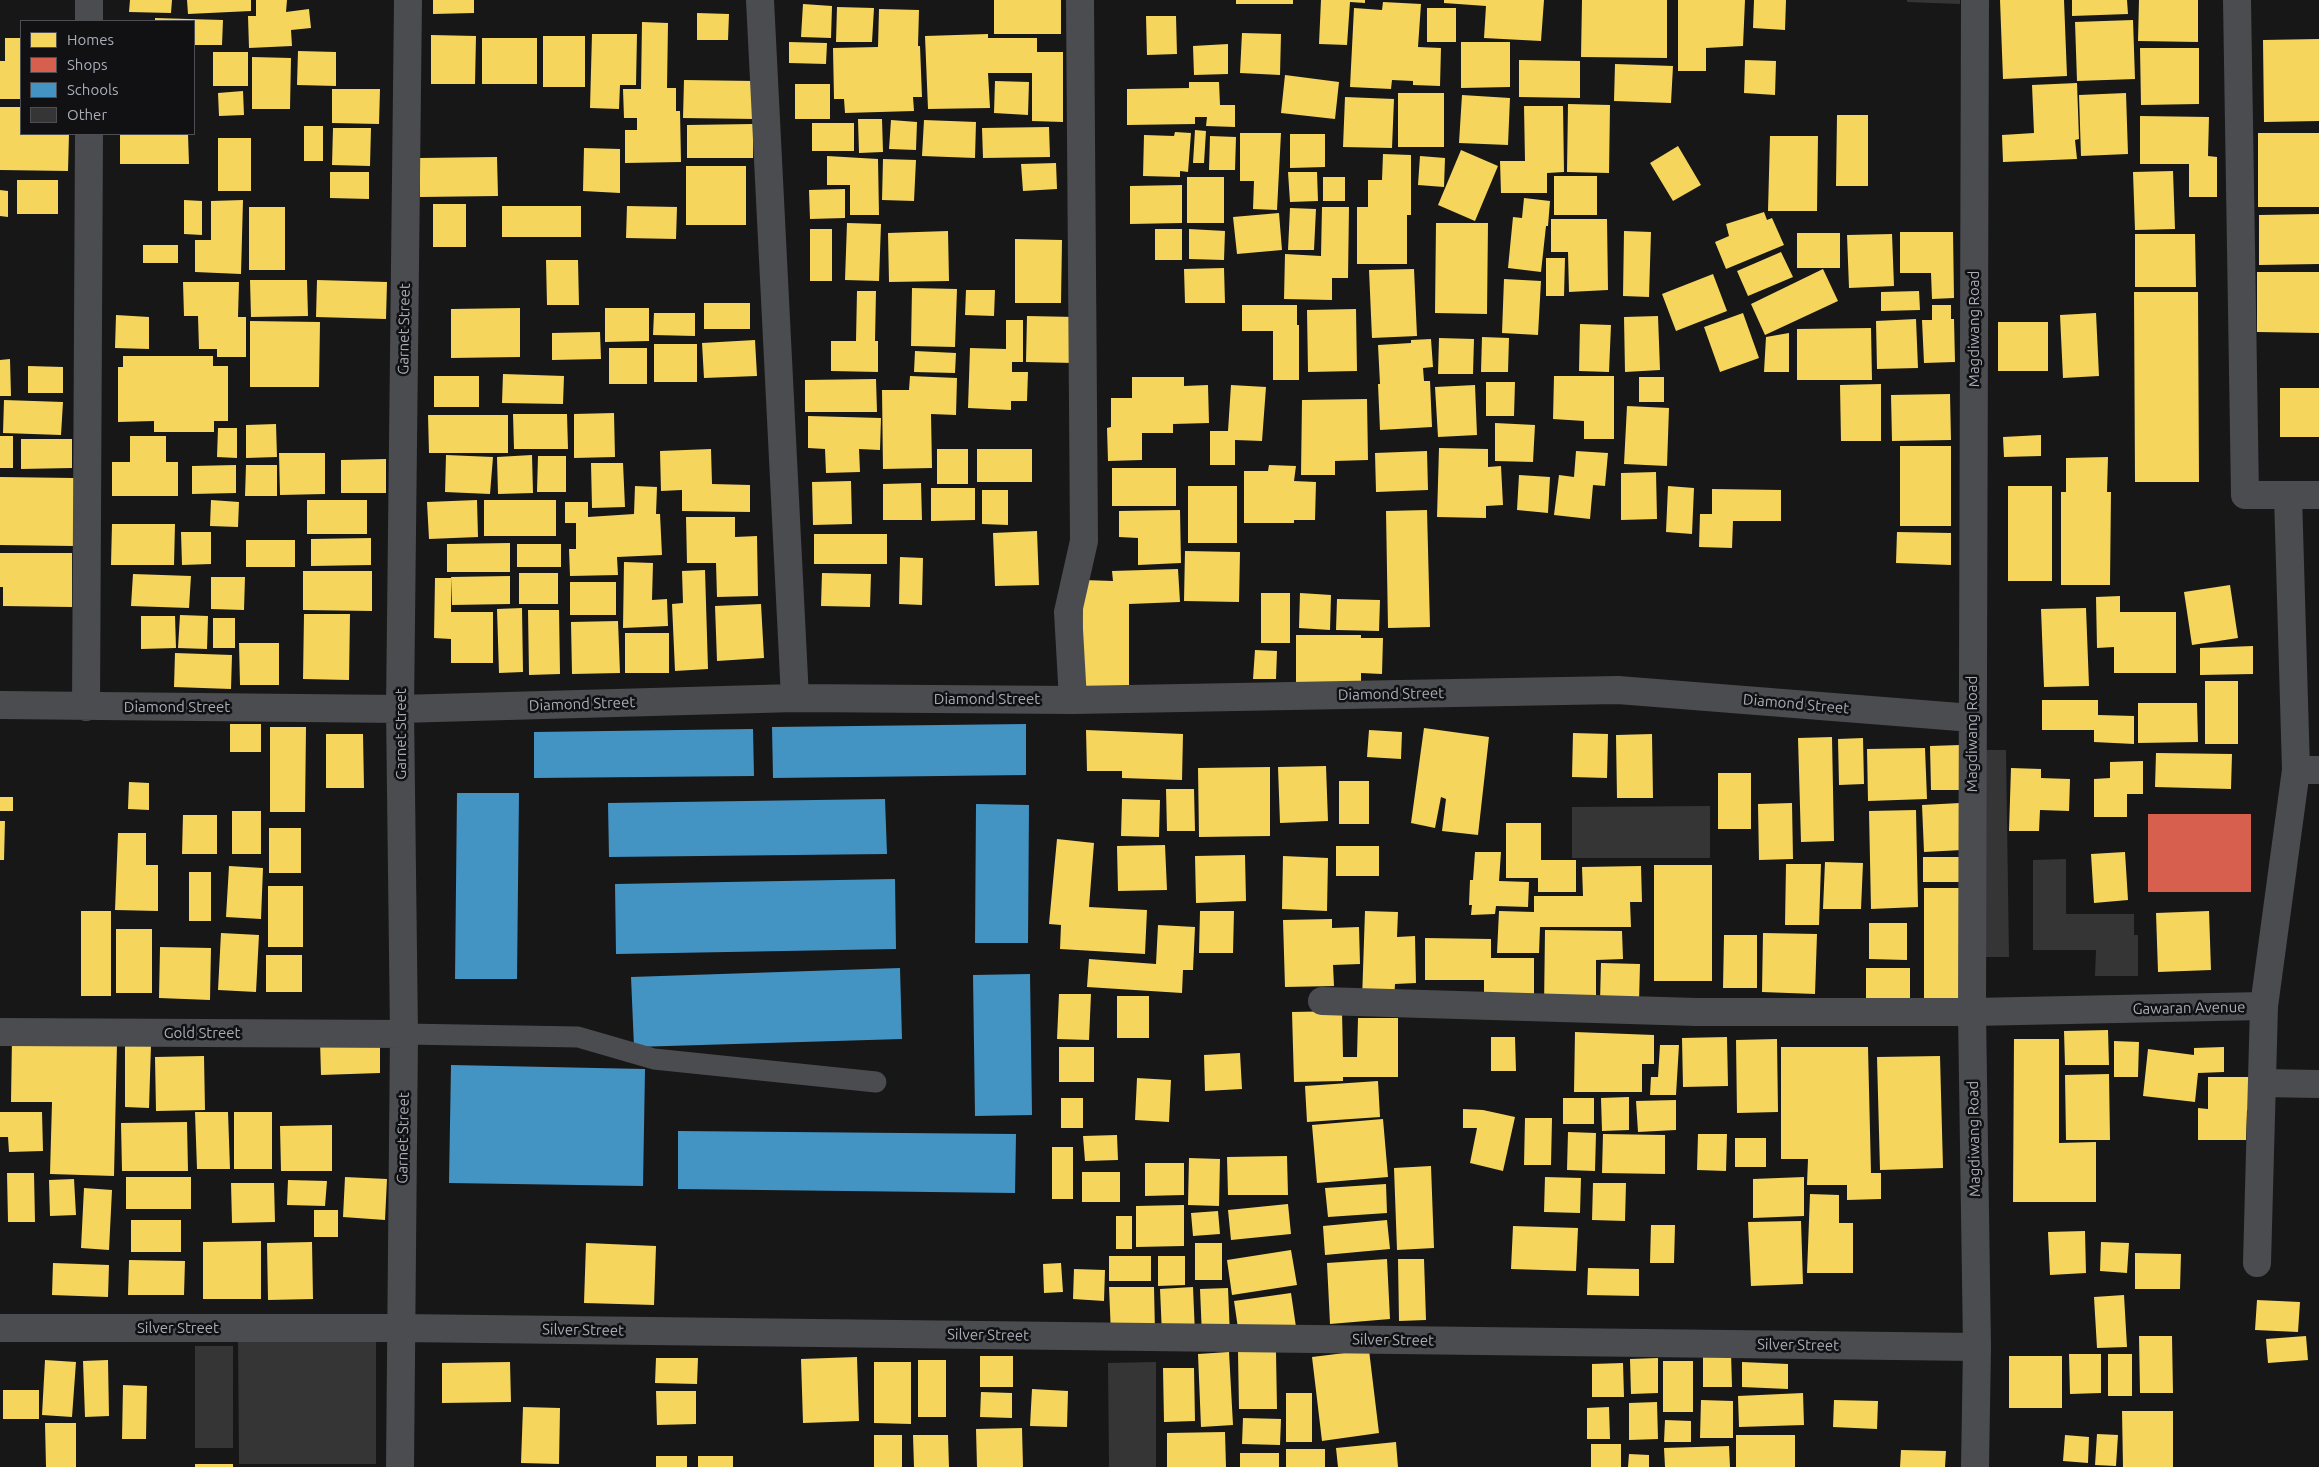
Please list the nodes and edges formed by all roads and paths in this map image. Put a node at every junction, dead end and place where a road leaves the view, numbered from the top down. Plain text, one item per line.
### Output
1 (89, 0) edge
2 (408, 0) edge
3 (760, 0) edge
4 (1080, 0) edge
5 (1975, 0) edge
6 (2237, 0) edge
7 (89, 20) edge
8 (89, 135) edge
9 (2288, 495) junction
10 (2319, 495) edge
11 (795, 698) junction
12 (1073, 700) junction
13 (0, 705) edge
14 (86, 707) junction
15 (400, 709) junction
16 (1972, 718) junction
17 (2307, 770) edge
18 (1322, 1001) dead end
19 (2264, 1006) junction
20 (1972, 1012) junction
21 (0, 1032) edge
22 (404, 1034) junction
23 (876, 1082) dead end
24 (2262, 1083) junction
25 (2319, 1084) edge
26 (2257, 1263) dead end
27 (0, 1328) edge
28 (401, 1328) junction
29 (1977, 1347) junction
30 (400, 1467) edge
31 (1974, 1467) edge

1 - 7 street
2 - 15 street, Garnet Street
3 - 11 street
4 - 12 street
5 - 16 street, Magdiwang Road
6 - 9 street
8 - 14 street
9 - 10 street
9 - 17 street, Gawaran Avenue
11 - 12 street, Diamond Street
11 - 15 street, Diamond Street
12 - 16 street, Diamond Street
13 - 14 street, Diamond Street
14 - 15 street, Diamond Street
15 - 22 street, Garnet Street
16 - 20 street, Magdiwang Road
17 - 19 street, Gawaran Avenue
18 - 20 street, Gawaran Avenue
19 - 20 street, Gawaran Avenue
19 - 24 street
20 - 29 street, Magdiwang Road
21 - 22 street, Gold Street
22 - 23 lane
22 - 28 street, Garnet Street
24 - 25 street
24 - 26 street
27 - 28 street, Silver Street
28 - 29 street, Silver Street
28 - 30 street, Garnet Street
29 - 31 street, Magdiwang Road

